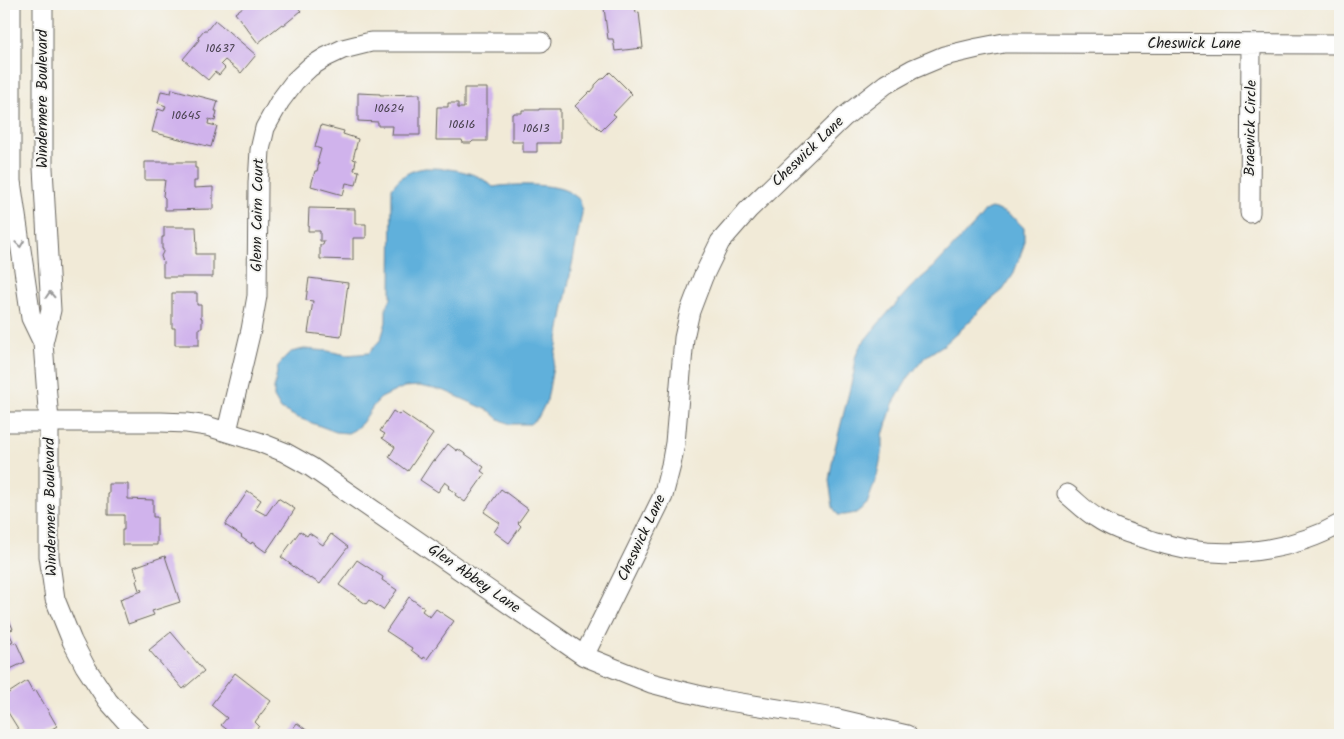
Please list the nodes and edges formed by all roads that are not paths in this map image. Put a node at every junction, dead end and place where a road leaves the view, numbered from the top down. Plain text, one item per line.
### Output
1 (11, 4) edge
2 (43, 4) edge
3 (541, 42) dead end
4 (1251, 44) junction
5 (1340, 44) edge
6 (1250, 212) dead end
7 (42, 343) junction
8 (4, 422) edge
9 (50, 422) junction
10 (227, 431) junction
11 (1067, 494) dead end
12 (1340, 524) edge
13 (584, 656) junction
14 (142, 735) edge
15 (907, 735) edge

1 -> 7 street, Windermere Boulevard
7 -> 2 street, Windermere Boulevard
3 - 10 street, Glenn Cairn Court
4 - 5 street, Cheswick Lane
4 - 6 street, Braewick Circle
4 - 13 street, Cheswick Lane
7 - 9 street, Windermere Boulevard
8 - 9 street, Glen Abbey Lane
9 - 10 street, Glen Abbey Lane
9 - 14 street, Windermere Boulevard
10 - 13 street, Glen Abbey Lane
11 - 12 street
13 - 15 street, Glen Abbey Lane

